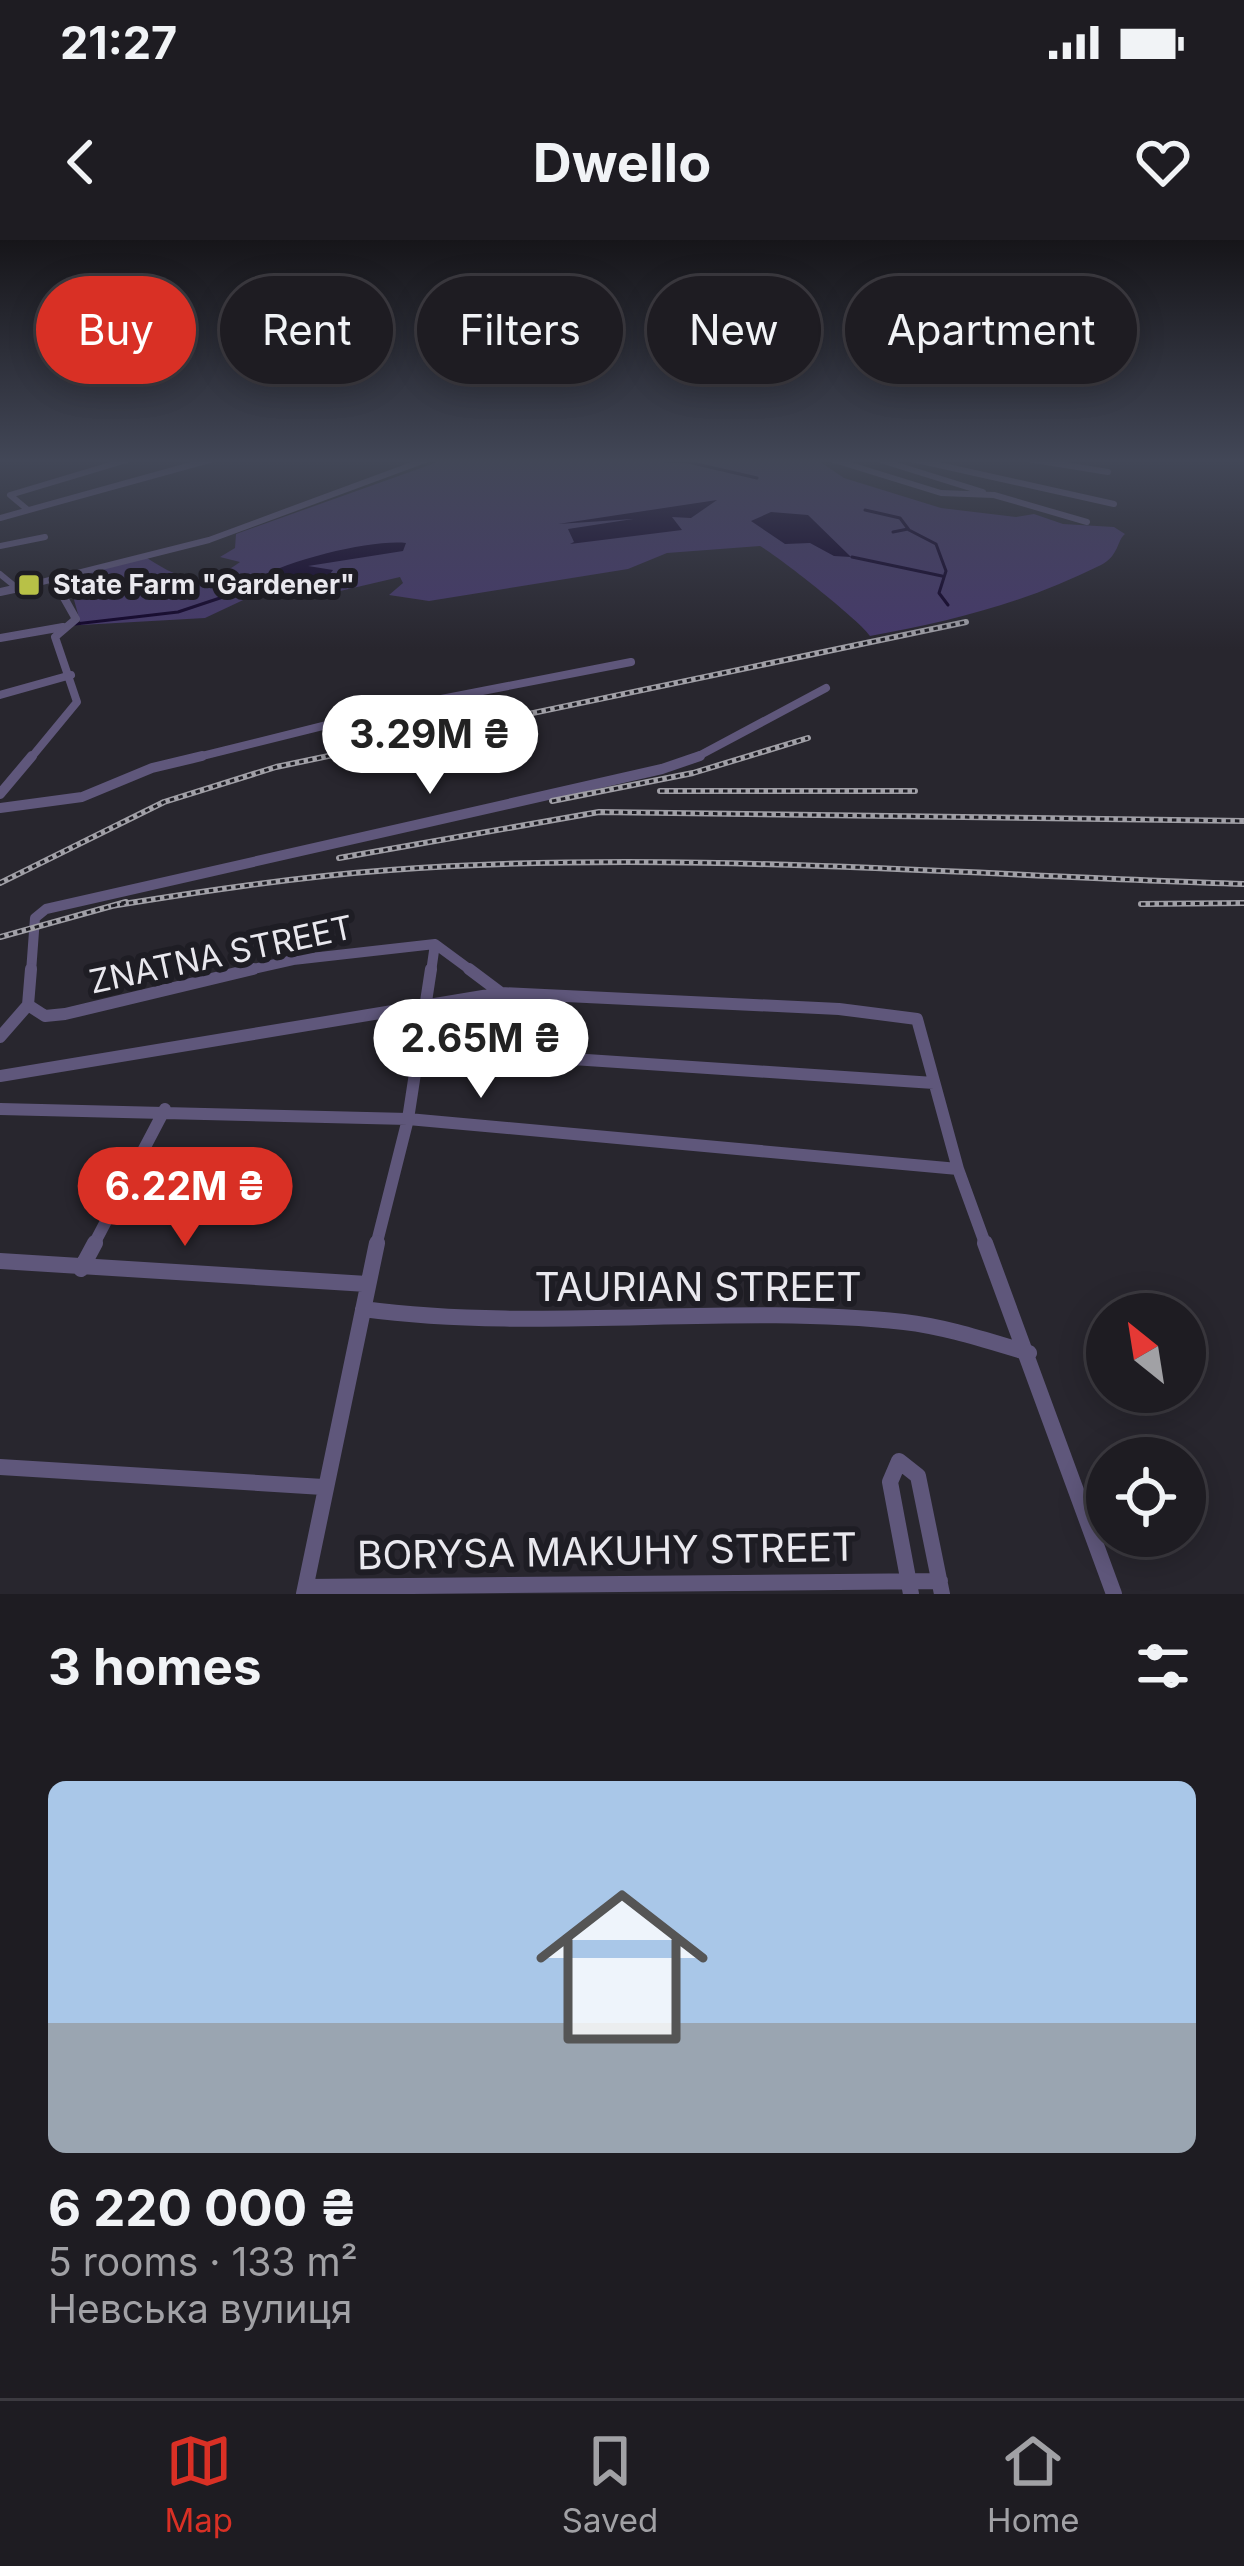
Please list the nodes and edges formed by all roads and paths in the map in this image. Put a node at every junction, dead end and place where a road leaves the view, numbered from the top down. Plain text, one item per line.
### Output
1 (259, 522) edge
2 (45, 537) dead end
3 (0, 546) edge
4 (0, 574) edge
5 (54, 579) junction
6 (17, 588) junction
7 (0, 592) edge
8 (73, 625) junction
9 (0, 638) edge
10 (631, 662) dead end
11 (71, 675) junction
12 (826, 688) dead end
13 (0, 695) edge
14 (0, 794) edge
15 (0, 808) edge
16 (435, 944) junction
17 (501, 993) junction
18 (430, 1002) junction
19 (28, 1005) junction
20 (0, 1037) edge
21 (421, 1049) junction
22 (0, 1076) edge
23 (934, 1082) junction
24 (0, 1108) edge
25 (165, 1109) junction
26 (408, 1119) junction
27 (958, 1169) junction
28 (0, 1261) edge
29 (81, 1269) junction
30 (367, 1284) junction
31 (363, 1310) junction
32 (1029, 1353) junction
33 (0, 1467) edge
34 (323, 1487) junction
35 (941, 1587) edge
36 (910, 1588) edge
37 (305, 1590) edge
38 (1114, 1594) edge

1 - 5 street
2 - 3 street
4 - 6 street
5 - 6 street
5 - 8 street
6 - 7 street
8 - 9 street
8 - 11 street
10 - 15 street
11 - 13 street
11 - 14 street
12 - 19 street
16 - 17 street
16 - 18 street
16 - 19 street, ZNATNA STREET
17 - 18 street
17 - 23 street
18 - 21 street
18 - 22 street
19 - 20 street
21 - 23 street
21 - 26 street
23 - 27 street
24 - 25 street
25 - 26 street
25 - 29 street
26 - 27 street
26 - 30 street
27 - 32 street
28 - 29 street
29 - 30 street
30 - 31 street
31 - 32 street, TAURIAN STREET
31 - 34 street
32 - 38 street
33 - 34 street
34 - 37 street
35 - 36 street, BORYSA MAKUHY STREET
35 - 36 street, BORYSA MAKUHY STREET
36 - 37 street, BORYSA MAKUHY STREET

